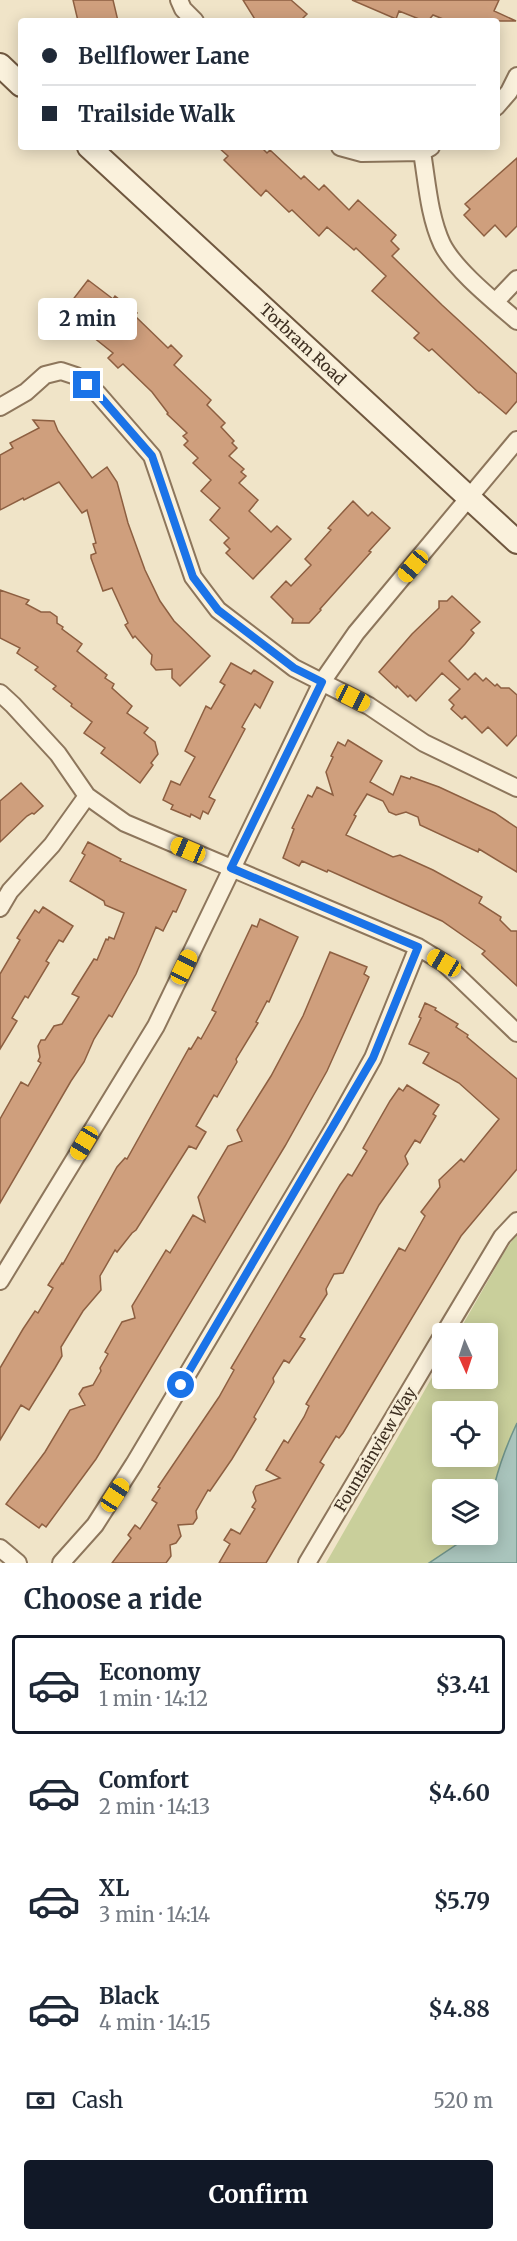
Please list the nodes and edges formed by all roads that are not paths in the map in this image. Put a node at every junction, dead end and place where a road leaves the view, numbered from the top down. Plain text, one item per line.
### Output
1 (179, 0) edge
2 (192, 18) edge
3 (0, 65) edge
4 (517, 76) edge
5 (18, 81) edge
6 (500, 102) edge
7 (92, 150) edge
8 (351, 150) edge
9 (411, 150) edge
10 (427, 150) edge
11 (517, 279) edge
12 (495, 302) junction
13 (517, 321) edge
14 (0, 407) edge
15 (517, 440) edge
16 (470, 498) junction
17 (517, 542) edge
18 (322, 682) junction
19 (0, 693) edge
20 (517, 788) edge
21 (87, 795) junction
22 (231, 868) junction
23 (0, 909) edge
24 (418, 947) junction
25 (517, 1033) edge
26 (517, 1221) edge
27 (0, 1281) edge
28 (450, 1323) edge
29 (432, 1353) edge
30 (0, 1548) edge
31 (18, 1563) edge
32 (61, 1563) edge
33 (306, 1563) edge

1 - 2 street
3 - 5 main road
4 - 6 street
7 - 16 main road, Torbram Road
8 - 9 street
10 - 12 street
11 - 12 street
12 - 13 street
14 - 18 street
15 - 16 street
16 - 17 main road, Torbram Road
16 - 18 street
18 - 20 street
18 - 22 street
19 - 21 street
21 - 22 street
21 - 23 street
22 - 24 street
22 - 27 street
24 - 25 street
24 - 32 street
26 - 28 street, Fountainview Way
29 - 33 street, Fountainview Way
30 - 31 street

